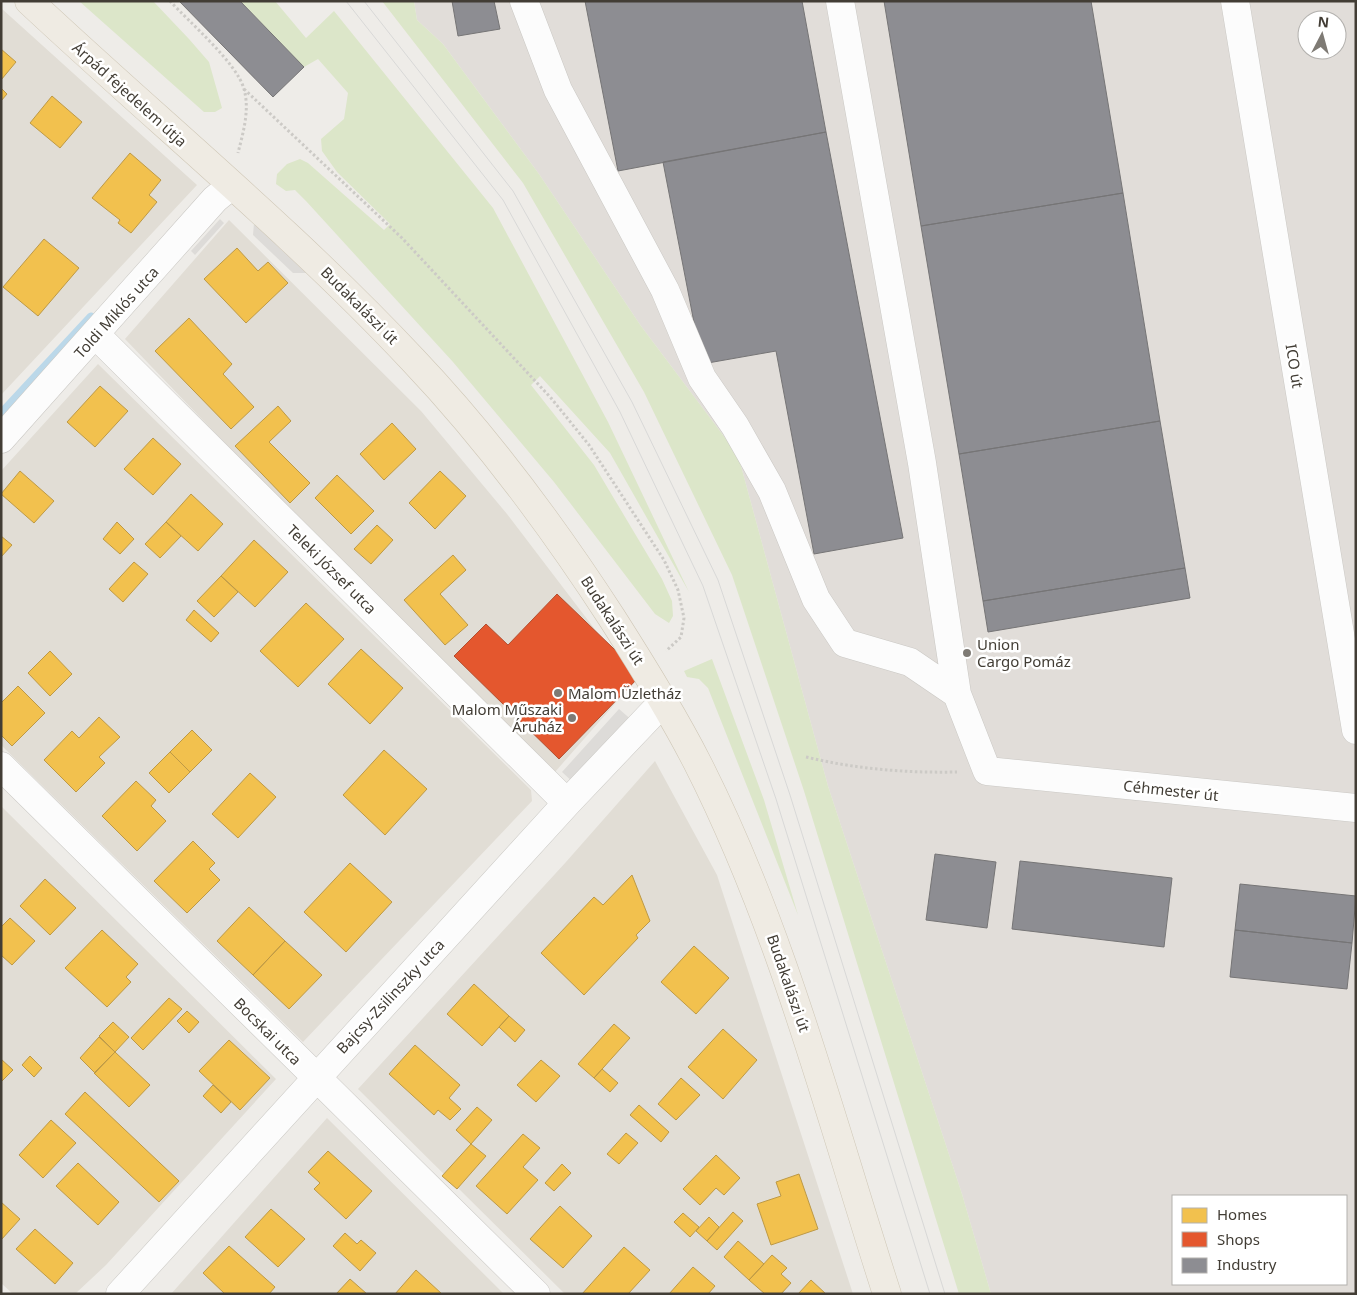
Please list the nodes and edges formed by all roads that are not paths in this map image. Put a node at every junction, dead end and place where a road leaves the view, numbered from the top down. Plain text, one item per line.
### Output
1 (29, 1) edge
2 (524, 1) edge
3 (840, 1) edge
4 (1235, 1) edge
5 (231, 186) junction
6 (96, 335) junction
7 (1, 439) edge
8 (957, 694) junction
9 (664, 702) junction
10 (1356, 730) edge
11 (1, 766) edge
12 (567, 803) junction
13 (1356, 808) edge
14 (316, 1078) junction
15 (120, 1294) edge
16 (536, 1294) edge
17 (887, 1294) edge

1 - 5 main road, Árpád fejedelem útja
2 - 8 street
3 - 8 street
4 - 10 street, ICO út
5 - 6 street, Toldi Miklós utca
5 - 9 main road, Budakalászi út
6 - 7 street, Toldi Miklós utca
6 - 12 street, Teleki József utca
8 - 13 street, Céhmester út
9 - 12 street, Bajcsy-Zsilinszky utca
9 - 17 main road, Budakalászi út
11 - 14 street, Bocskai utca
12 - 14 street, Bajcsy-Zsilinszky utca
14 - 15 street, Bajcsy-Zsilinszky utca
14 - 16 street, Bocskai utca

